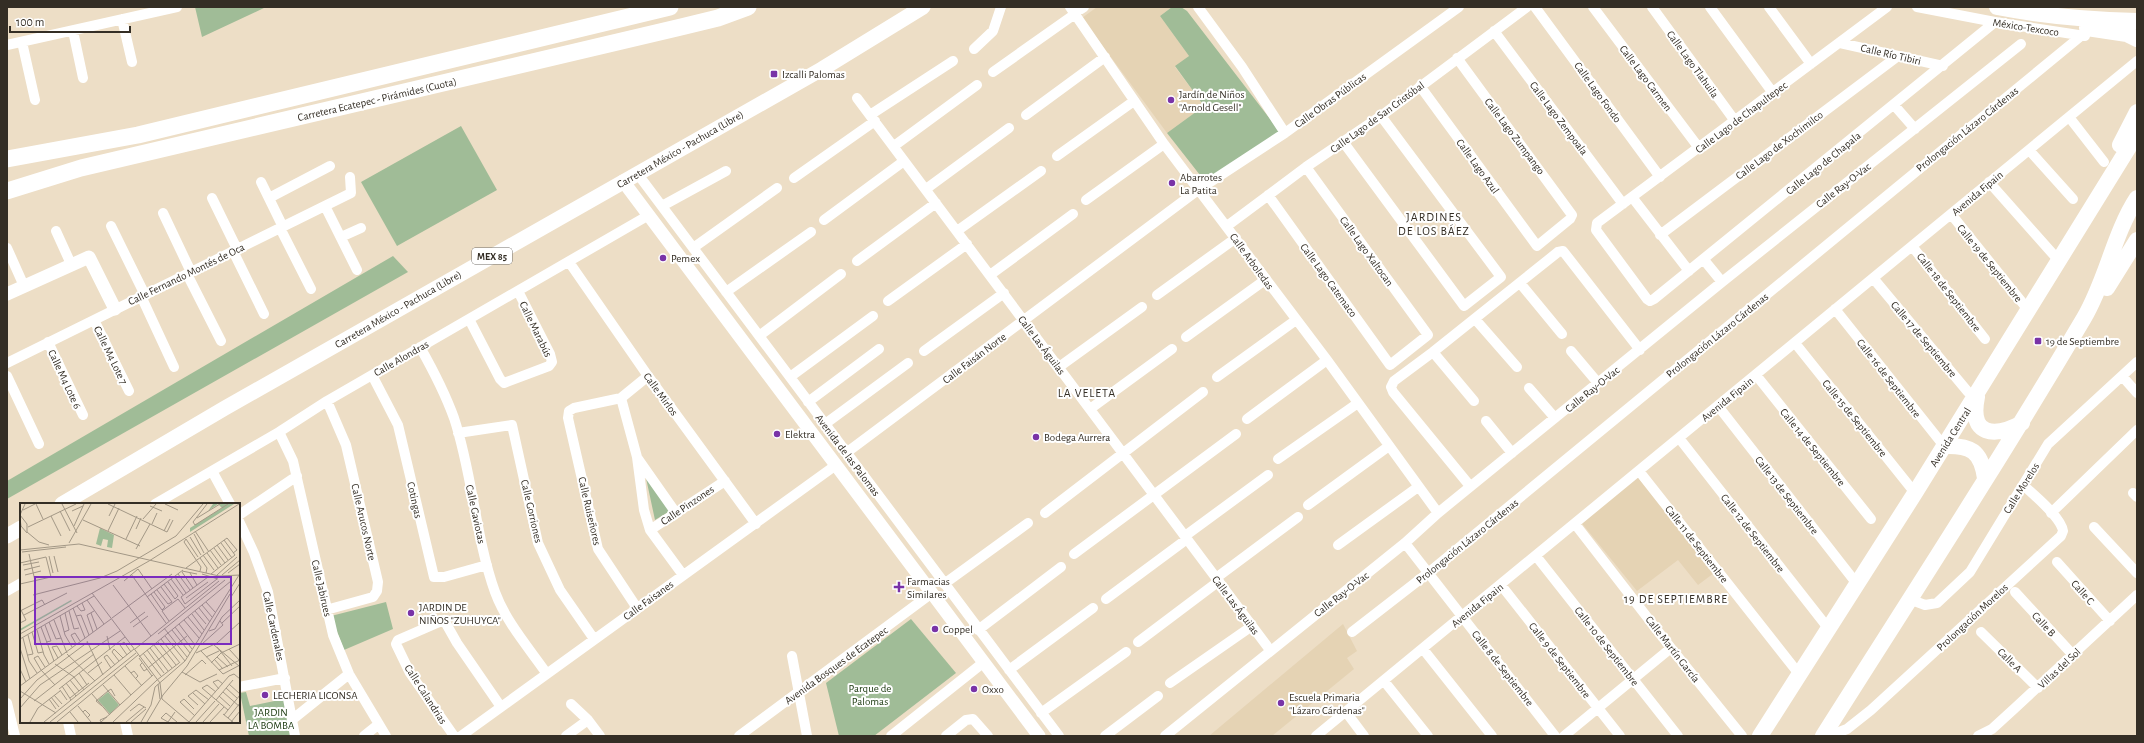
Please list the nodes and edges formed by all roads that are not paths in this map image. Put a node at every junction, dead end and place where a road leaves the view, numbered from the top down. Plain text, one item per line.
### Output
1 (177, 7) edge
2 (670, 7) edge
3 (748, 7) edge
4 (923, 7) edge
5 (1001, 7) edge
6 (1198, 7) edge
7 (1459, 7) edge
8 (1527, 7) edge
9 (1535, 7) edge
10 (1593, 7) edge
11 (1652, 7) edge
12 (1710, 7) edge
13 (1769, 7) edge
14 (1888, 7) edge
15 (1917, 7) edge
16 (1077, 9) edge
17 (2030, 14) junction
18 (1996, 15) edge
19 (122, 20) junction
20 (2137, 21) edge
21 (73, 31) junction
22 (1494, 31) junction
23 (2081, 36) junction
24 (2137, 40) edge
25 (22, 42) junction
26 (1840, 42) junction
27 (2021, 44) dead end
28 (7, 45) edge
29 (974, 49) dead end
30 (1898, 56) junction
31 (1105, 57) junction
32 (1457, 58) junction
33 (953, 61) dead end
34 (2137, 61) edge
35 (132, 62) dead end
36 (1811, 64) junction
37 (1943, 66) junction
38 (993, 72) dead end
39 (83, 78) dead end
40 (977, 85) dead end
41 (1420, 86) junction
42 (1773, 93) junction
43 (857, 98) dead end
44 (35, 100) dead end
45 (1134, 101) junction
46 (1894, 105) junction
47 (2137, 112) edge
48 (1026, 115) dead end
49 (1381, 116) junction
50 (2069, 117) junction
51 (873, 118) junction
52 (1735, 121) junction
53 (1008, 128) dead end
54 (1915, 129) junction
55 (1285, 133) junction
56 (2137, 134) edge
57 (1344, 143) junction
58 (1164, 144) junction
59 (894, 146) junction
60 (1699, 148) junction
61 (2029, 150) junction
62 (1057, 156) dead end
63 (7, 159) edge
64 (904, 161) junction
65 (2104, 162) dead end
66 (330, 166) dead end
67 (1306, 167) junction
68 (726, 171) dead end
69 (1041, 171) dead end
70 (637, 173) junction
71 (350, 177) dead end
72 (1660, 177) junction
73 (794, 178) dead end
74 (623, 181) junction
75 (261, 182) dead end
76 (1989, 182) junction
77 (777, 188) dead end
78 (926, 189) junction
79 (1198, 190) junction
80 (7, 191) edge
81 (2101, 191) junction
82 (1268, 195) junction
83 (1632, 197) junction
84 (212, 198) dead end
85 (269, 198) junction
86 (2137, 198) edge
87 (2073, 199) dead end
88 (1086, 200) dead end
89 (936, 203) junction
90 (1623, 204) junction
91 (325, 206) junction
92 (662, 206) junction
93 (162, 213) dead end
94 (1073, 214) dead end
95 (1951, 214) junction
96 (649, 215) junction
97 (824, 220) dead end
98 (111, 226) dead end
99 (1227, 226) junction
100 (281, 227) junction
101 (361, 228) dead end
102 (56, 230) dead end
103 (957, 231) junction
104 (811, 232) dead end
105 (1660, 235) junction
106 (341, 237) junction
107 (1236, 238) junction
108 (2137, 240) edge
109 (967, 244) junction
110 (1537, 246) joint
111 (1912, 246) junction
112 (7, 248) edge
113 (693, 248) junction
114 (235, 250) junction
115 (1704, 260) junction
116 (857, 261) dead end
117 (569, 262) junction
118 (2060, 262) junction
119 (71, 264) junction
120 (357, 270) dead end
121 (1689, 271) junction
122 (189, 273) junction
123 (842, 274) dead end
124 (990, 275) junction
125 (1873, 278) junction
126 (1265, 280) junction
127 (1722, 282) junction
128 (1520, 283) junction
129 (24, 286) junction
130 (311, 289) dead end
131 (518, 291) junction
132 (726, 292) junction
133 (1004, 293) junction
134 (7, 294) edge
135 (143, 296) junction
136 (1157, 296) dead end
137 (888, 301) dead end
138 (1650, 301) joint
139 (2092, 304) junction
140 (1142, 307) dead end
141 (115, 309) junction
142 (1835, 309) junction
143 (2029, 311) junction
144 (264, 314) dead end
145 (873, 316) dead end
146 (469, 319) junction
147 (1475, 319) junction
148 (94, 320) junction
149 (1296, 320) junction
150 (1024, 321) junction
151 (1562, 334) dead end
152 (759, 336) junction
153 (1186, 337) dead end
154 (1985, 339) dead end
155 (221, 341) dead end
156 (48, 342) junction
157 (1795, 343) junction
158 (420, 347) junction
159 (879, 349) dead end
160 (1172, 349) dead end
161 (1640, 350) junction
162 (924, 351) dead end
163 (1571, 351) dead end
164 (1433, 352) junction
165 (1327, 360) junction
166 (2137, 362) edge
167 (7, 363) edge
168 (908, 363) dead end
169 (1390, 365) joint
170 (174, 367) dead end
171 (1058, 367) junction
172 (1516, 367) dead end
173 (372, 375) junction
174 (1756, 375) junction
175 (7, 376) edge
176 (648, 376) junction
177 (2122, 376) junction
178 (790, 377) junction
179 (1217, 377) dead end
180 (1598, 384) junction
181 (1529, 388) dead end
182 (129, 391) dead end
183 (1203, 392) dead end
184 (1977, 394) junction
185 (2137, 394) edge
186 (621, 398) junction
187 (327, 401) junction
188 (1474, 401) dead end
189 (808, 402) junction
190 (1358, 402) junction
191 (1718, 406) junction
192 (1090, 409) junction
193 (83, 415) dead end
194 (1555, 418) junction
195 (1247, 419) dead end
196 (1486, 421) dead end
197 (2022, 423) junction
198 (825, 424) junction
199 (2137, 430) edge
200 (279, 432) junction
201 (458, 433) junction
202 (1236, 434) dead end
203 (1679, 438) junction
204 (39, 444) dead end
205 (1389, 446) junction
206 (1944, 446) junction
207 (846, 453) junction
208 (1124, 453) junction
209 (1512, 453) junction
210 (637, 457) junction
211 (1278, 459) dead end
212 (836, 465) junction
213 (212, 471) junction
214 (1639, 471) junction
215 (1268, 475) dead end
216 (297, 476) junction
217 (1985, 478) junction
218 (724, 481) junction
219 (2023, 485) junction
220 (1470, 486) junction
221 (1418, 487) junction
222 (1915, 493) junction
223 (1154, 494) junction
224 (64, 503) edge
225 (161, 503) edge
226 (229, 503) edge
227 (1308, 506) dead end
228 (676, 512) junction
229 (2051, 512) junction
230 (1045, 513) dead end
231 (1438, 513) junction
232 (240, 514) edge
233 (1298, 517) dead end
234 (1871, 519) dead end
235 (240, 523) edge
236 (1028, 523) dead end
237 (756, 524) junction
238 (1575, 524) junction
239 (2094, 527) dead end
240 (20, 529) edge
241 (650, 530) junction
242 (7, 536) edge
243 (1186, 537) junction
244 (1405, 543) junction
245 (1338, 545) dead end
246 (1074, 554) dead end
247 (1536, 556) junction
248 (2057, 562) dead end
249 (487, 565) junction
250 (1061, 567) dead end
251 (1428, 573) junction
252 (2137, 573) edge
253 (683, 576) junction
254 (1218, 580) junction
255 (20, 584) edge
256 (944, 584) junction
257 (1856, 584) junction
258 (1501, 585) junction
259 (7, 591) edge
260 (2015, 592) dead end
261 (932, 594) junction
262 (2137, 595) edge
263 (1106, 599) dead end
264 (1909, 599) junction
265 (637, 608) junction
266 (1094, 608) dead end
267 (326, 610) junction
268 (1463, 616) junction
269 (2110, 621) junction
270 (1252, 626) junction
271 (1828, 628) junction
272 (978, 630) junction
273 (1352, 632) dead end
274 (1982, 632) dead end
275 (594, 639) junction
276 (1138, 642) dead end
277 (1671, 648) junction
278 (1423, 649) junction
279 (1270, 650) junction
280 (1126, 652) dead end
281 (2073, 655) junction
282 (792, 656) dead end
283 (984, 662) junction
284 (1009, 670) junction
285 (349, 674) junction
286 (547, 674) junction
287 (1799, 674) junction
288 (285, 678) junction
289 (1633, 679) junction
290 (1384, 680) junction
291 (1170, 682) dead end
292 (240, 687) edge
293 (2038, 688) junction
294 (799, 692) junction
295 (1158, 696) dead end
296 (7, 703) edge
297 (571, 704) dead end
298 (501, 706) junction
299 (1598, 708) junction
300 (1346, 712) junction
301 (1041, 713) junction
302 (293, 719) junction
303 (588, 720) junction
304 (68, 723) edge
305 (125, 723) edge
306 (379, 724) junction
307 (15, 736) edge
308 (71, 736) edge
309 (128, 736) edge
310 (295, 736) edge
311 (364, 736) edge
312 (386, 736) edge
313 (454, 736) edge
314 (461, 736) edge
315 (566, 736) edge
316 (600, 736) edge
317 (739, 736) edge
318 (807, 736) edge
319 (891, 736) edge
320 (946, 736) edge
321 (988, 736) edge
322 (1039, 736) edge
323 (1059, 736) edge
324 (1105, 736) edge
325 (1165, 736) edge
326 (1316, 736) edge
327 (1364, 736) edge
328 (1428, 736) edge
329 (1492, 736) edge
330 (1556, 736) edge
331 (1564, 736) edge
332 (1620, 736) edge
333 (1678, 736) edge
334 (1742, 736) edge
335 (1760, 736) edge
336 (1823, 736) edge
337 (1829, 736) edge
338 (1978, 736) edge

1 - 19 street
2 - 63 highway, Carretera Ecatepec - Pirámides (Cuota)
3 - 80 highway, Carretera Ecatepec - Pirámides (Cuota)
4 - 70 main road, Carretera México - Pachuca (Libre) / MEX 85
5 - 29 street
6 - 55 street
7 - 55 street, Calle Obras Públicas
8 - 22 street, Calle Lago de San Cristóbal
9 - 72 street, Calle Lago Fondo
10 - 60 street, Calle Lago Carmen
11 - 52 street, Calle Lago Tlahuila
12 - 42 street
13 - 36 street
14 - 26 street, Calle Lago de Chapultepec
15 - 18 street, México-Texcoco
16 - 31 street, Calle Arboledas
16 - 38 street
17 - 18 highway
17 - 20 highway
17 - 24 highway
18 - 23 street, México-Texcoco
18 - 37 street, Calle Lago de Chapala
19 - 21 street
19 - 35 street
21 - 25 street
21 - 39 street
22 - 32 street, Calle Lago de San Cristóbal
22 - 90 street, Calle Lago Zempoala
23 - 24 street, México-Texcoco
23 - 251 street, Prolongación Lázaro Cárdenas
25 - 28 street
25 - 44 street
26 - 30 street, Calle Río Tibiri
26 - 36 street, Calle Lago de Chapultepec
27 - 54 street, Calle Ray-O-Vac
30 - 37 street, Calle Río Tibiri
30 - 105 street, Calle Lago de Xochimilco
31 - 45 street, Calle Arboledas
31 - 48 street
32 - 41 street, Calle Lago de San Cristóbal
32 - 110 street, Calle Lago Zumpango
33 - 51 street
34 - 50 street, Avenida Fipain
36 - 42 street, Calle Lago de Chapultepec
37 - 46 street, Calle Lago de Chapala
40 - 59 street
41 - 49 street, Calle Lago de San Cristóbal
41 - 110 street, Calle Lago Azul
42 - 52 street, Calle Lago de Chapultepec
43 - 51 street, Calle Las Águilas
45 - 58 street, Calle Arboledas
45 - 62 street
46 - 54 street
46 - 115 street, Calle Lago de Chapala
47 - 81 highway
49 - 57 street, Calle Lago de San Cristóbal
49 - 57 street
50 - 61 street, Avenida Fipain
50 - 65 street
51 - 59 street, Calle Las Águilas
51 - 73 street
52 - 60 street, Calle Lago de Chapultepec
53 - 78 street
54 - 127 street, Calle Ray-O-Vac
55 - 79 street, Calle Obras Públicas
56 - 81 highway, Avenida Central
57 - 67 street, Calle Lago de San Cristóbal
58 - 79 street, Calle Arboledas
58 - 88 street
59 - 64 street, Calle Las Águilas
60 - 72 street, Calle Lago de Chapultepec
61 - 76 street, Avenida Fipain
61 - 87 street
64 - 78 street, Calle Las Águilas
64 - 97 street
66 - 85 street
67 - 82 street, Calle Lago de San Cristóbal
67 - 169 street, Calle Lago Xaltocan
68 - 92 street
69 - 103 street
70 - 74 main road, Carretera México - Pachuca (Libre) / MEX 85
70 - 92 street, Avenida de las Palomas
71 - 91 street, Calle Fernando Montés de Oca
72 - 83 street, Calle Lago de Chapultepec
74 - 96 main road, Avenida de las Palomas
74 - 224 main road, Carretera México - Pachuca (Libre) / MEX 85
75 - 85 street
76 - 95 street, Avenida Fipain
76 - 118 street
77 - 113 street
78 - 89 street, Calle Las Águilas
79 - 99 street, Calle Arboledas
79 - 150 street, Calle Faisán Norte
81 - 118 highway, Avenida Central
82 - 99 street, Calle Lago de San Cristóbal
82 - 169 street, Calle Lago Catemaco
83 - 90 street, Calle Lago de Chapultepec
83 - 105 street
84 - 114 street
85 - 100 street
86 - 139 highway
89 - 103 street, Calle Las Águilas
89 - 116 street
90 - 138 street, Calle Lago de Chapultepec
91 - 100 street, Calle Fernando Montés de Oca
91 - 106 street
92 - 113 street, Avenida de las Palomas
93 - 122 street
94 - 124 street
95 - 111 street, Avenida Fipain
95 - 143 street, Calle 19 de Septiembre
96 - 117 street, Calle Alondras
96 - 212 main road, Avenida de las Palomas
98 - 135 street
99 - 107 street, Calle Arboledas
100 - 114 street, Calle Fernando Montés de Oca
100 - 130 street
101 - 106 street
102 - 119 street
103 - 109 street, Calle Las Águilas
104 - 132 street
105 - 121 street
106 - 120 street
107 - 126 street, Calle Arboledas
107 - 136 street
108 - 139 highway
109 - 124 street, Calle Las Águilas
109 - 137 street
111 - 125 street, Avenida Fipain
111 - 154 street, Calle 18 de Septiembre
112 - 129 street
113 - 132 street, Avenida de las Palomas
114 - 122 street, Calle Fernando Montés de Oca
114 - 144 street
115 - 121 street, Calle Lago de Chapala
115 - 127 street
117 - 131 street, Calle Alondras
117 - 176 street, Calle Mirlos
118 - 143 highway, Avenida Central
119 - 129 main road
119 - 141 main road
121 - 138 street, Calle Lago de Chapala
122 - 135 street, Calle Fernando Montés de Oca
122 - 155 street
123 - 152 street
124 - 133 street, Calle Las Águilas
125 - 142 street, Avenida Fipain
125 - 184 street, Calle 17 de Septiembre
126 - 149 street, Calle Arboledas
126 - 153 street
127 - 161 street, Calle Ray-O-Vac
128 - 147 street
128 - 151 street
128 - 161 street
129 - 134 main road
131 - 146 street, Calle Alondras
131 - 146 street, Calle Marabús
132 - 152 street, Avenida de las Palomas
133 - 150 street, Calle Las Águilas
133 - 162 street
135 - 141 street, Calle Fernando Montés de Oca
135 - 170 street
139 - 197 highway
140 - 171 street
141 - 148 street, Calle Fernando Montés de Oca
142 - 157 street, Avenida Fipain
142 - 206 street, Calle 16 de Septiembre
143 - 184 highway, Avenida Central
145 - 178 street
146 - 158 street, Calle Alondras
147 - 164 street
147 - 172 street
148 - 156 street, Calle Fernando Montés de Oca
148 - 182 street, Calle M4 Lote 7
149 - 165 street, Calle Arboledas
149 - 179 street
150 - 171 street, Calle Las Águilas
150 - 207 street, Calle Faisán Norte
152 - 178 street, Avenida de las Palomas
156 - 167 street, Calle Fernando Montés de Oca
156 - 193 street, Calle M4 Lote 6
157 - 174 street, Avenida Fipain
157 - 222 street, Calle 15 de Septiembre
158 - 173 street, Calle Alondras
158 - 201 street, Calle Gaviotas
159 - 189 street
160 - 192 street
161 - 180 street, Calle Ray-O-Vac
163 - 180 street
164 - 188 street
164 - 220 street
165 - 190 street, Calle Arboledas
165 - 195 street
166 - 177 street, Calle Morelos
168 - 198 street
171 - 192 street, Calle Las Águilas
173 - 187 street, Calle Alondras
173 - 249 street, Cotingas
174 - 191 street, Avenida Fipain
174 - 234 street, Calle 14 de Septiembre
175 - 204 street
176 - 186 street
176 - 218 street, Calle Mirlos
177 - 185 street
177 - 219 street, Calle Morelos
178 - 189 street, Avenida de las Palomas
180 - 194 street, Calle Ray-O-Vac
181 - 194 street
183 - 208 street
184 - 197 highway
184 - 206 highway, Avenida Central
186 - 210 street
186 - 265 street, Calle Ruiseñores
187 - 200 street, Calle Alondras
187 - 267 street, Calle Arucos Norte
189 - 198 street, Avenida de las Palomas
190 - 205 street, Calle Arboledas
190 - 211 street
191 - 203 street, Avenida Fipain
191 - 257 street, Calle 13 de Septiembre
192 - 208 street, Calle Las Águilas
194 - 209 street, Calle Ray-O-Vac
196 - 209 street
197 - 217 highway
198 - 207 street, Avenida de las Palomas
199 - 229 street
200 - 213 street, Calle Alondras
200 - 216 street, Calle Jabirues
201 - 249 street, Calle Gaviotas
201 - 275 street, Calle Gorriones
202 - 223 street
203 - 214 street, Avenida Fipain
203 - 271 street, Calle 12 de Septiembre
205 - 221 street, Calle Arboledas
205 - 227 street
206 - 217 highway
206 - 222 highway, Avenida Central
207 - 256 street, Avenida de las Palomas
208 - 223 street, Calle Las Águilas
208 - 230 street
209 - 220 street, Calle Ray-O-Vac
210 - 228 street
210 - 241 street
212 - 237 street, Calle Faisanes
212 - 261 main road, Avenida de las Palomas
213 - 225 street, Calle Alondras
213 - 226 street
214 - 238 street, Avenida Fipain
214 - 287 street, Calle 11 de Septiembre
215 - 243 street
216 - 232 street
216 - 267 street, Calle Jabirues
217 - 264 highway
218 - 228 street, Calle Pinzones
218 - 237 street, Calle Mirlos
219 - 229 street, Prolongación Morelos
219 - 264 street, Calle Morelos
220 - 231 street, Calle Ray-O-Vac
221 - 231 street, Calle Arboledas
221 - 245 street
222 - 257 highway, Avenida Central
223 - 243 street, Calle Las Águilas
223 - 246 street
228 - 241 street, Calle Pinzones
229 - 337 street, Prolongación Morelos
231 - 244 street, Calle Ray-O-Vac
233 - 254 street
235 - 288 street, Calle Cardenales
236 - 256 street
237 - 253 street, Calle Faisanes
238 - 247 street, Avenida Fipain
238 - 277 street, Calle Martín García
239 - 252 street
240 - 242 main road
241 - 253 street
243 - 254 street, Calle Las Águilas
243 - 263 street
244 - 251 street, Calle 8 de Septiembre
244 - 279 street, Calle Ray-O-Vac
247 - 258 street, Avenida Fipain
247 - 289 street, Calle 10 de Septiembre
248 - 269 street, Calle C
249 - 286 street, Calle Gaviotas
250 - 272 street
251 - 268 street, Calle 8 de Septiembre
251 - 273 street, Prolongación Lázaro Cárdenas
253 - 265 street, Calle Faisanes
254 - 270 street, Calle Las Águilas
254 - 276 street
255 - 259 street
256 - 272 street, Avenida de las Palomas
257 - 271 highway, Avenida Central
258 - 268 street, Avenida Fipain
258 - 299 street, Calle 9 de Septiembre
260 - 281 street, Calle B
261 - 283 main road, Avenida de las Palomas
261 - 294 street, Avenida Bosques de Ecatepec
262 - 269 street, Villas del Sol
264 - 336 highway
265 - 275 street, Calle Faisanes
266 - 284 street
267 - 285 street, Calle Jabirues
268 - 278 street, Avenida Fipain
268 - 330 street, Calle 8 de Septiembre
269 - 281 street, Villas del Sol
270 - 279 street, Calle Las Águilas
270 - 291 street
271 - 287 highway, Avenida Central
272 - 284 street, Avenida de las Palomas
274 - 293 street, Calle A
275 - 286 street, Calle Faisanes
277 - 289 street
277 - 334 street, Calle Martín García
278 - 290 street, Avenida Fipain
278 - 329 street
279 - 325 street, Calle Ray-O-Vac
280 - 301 street
281 - 293 street, Villas del Sol
282 - 294 street
283 - 319 street
283 - 322 main road, Avenida de las Palomas
284 - 301 street, Avenida de las Palomas
285 - 302 street
285 - 306 street, Calle Jabirues
286 - 298 street, Calle Faisanes
287 - 335 highway, Avenida Central
288 - 292 street
288 - 302 street, Calle Cardenales
289 - 299 street
289 - 333 street, Calle 10 de Septiembre
290 - 300 street, Avenida Fipain
290 - 328 street
293 - 338 street, Villas del Sol
294 - 317 street, Avenida Bosques de Ecatepec
294 - 318 street
295 - 324 street
296 - 307 street
297 - 303 street
298 - 313 street, Calle Calandrias
298 - 314 street, Calle Faisanes
299 - 331 street
299 - 332 street, Calle 9 de Septiembre
300 - 326 street, Avenida Fipain
300 - 327 street
301 - 323 street, Avenida de las Palomas
302 - 310 street, Calle Cardenales
303 - 315 street
303 - 316 street
304 - 308 street
305 - 309 street
306 - 311 street
306 - 312 street, Calle Jabirues
320 - 321 street

